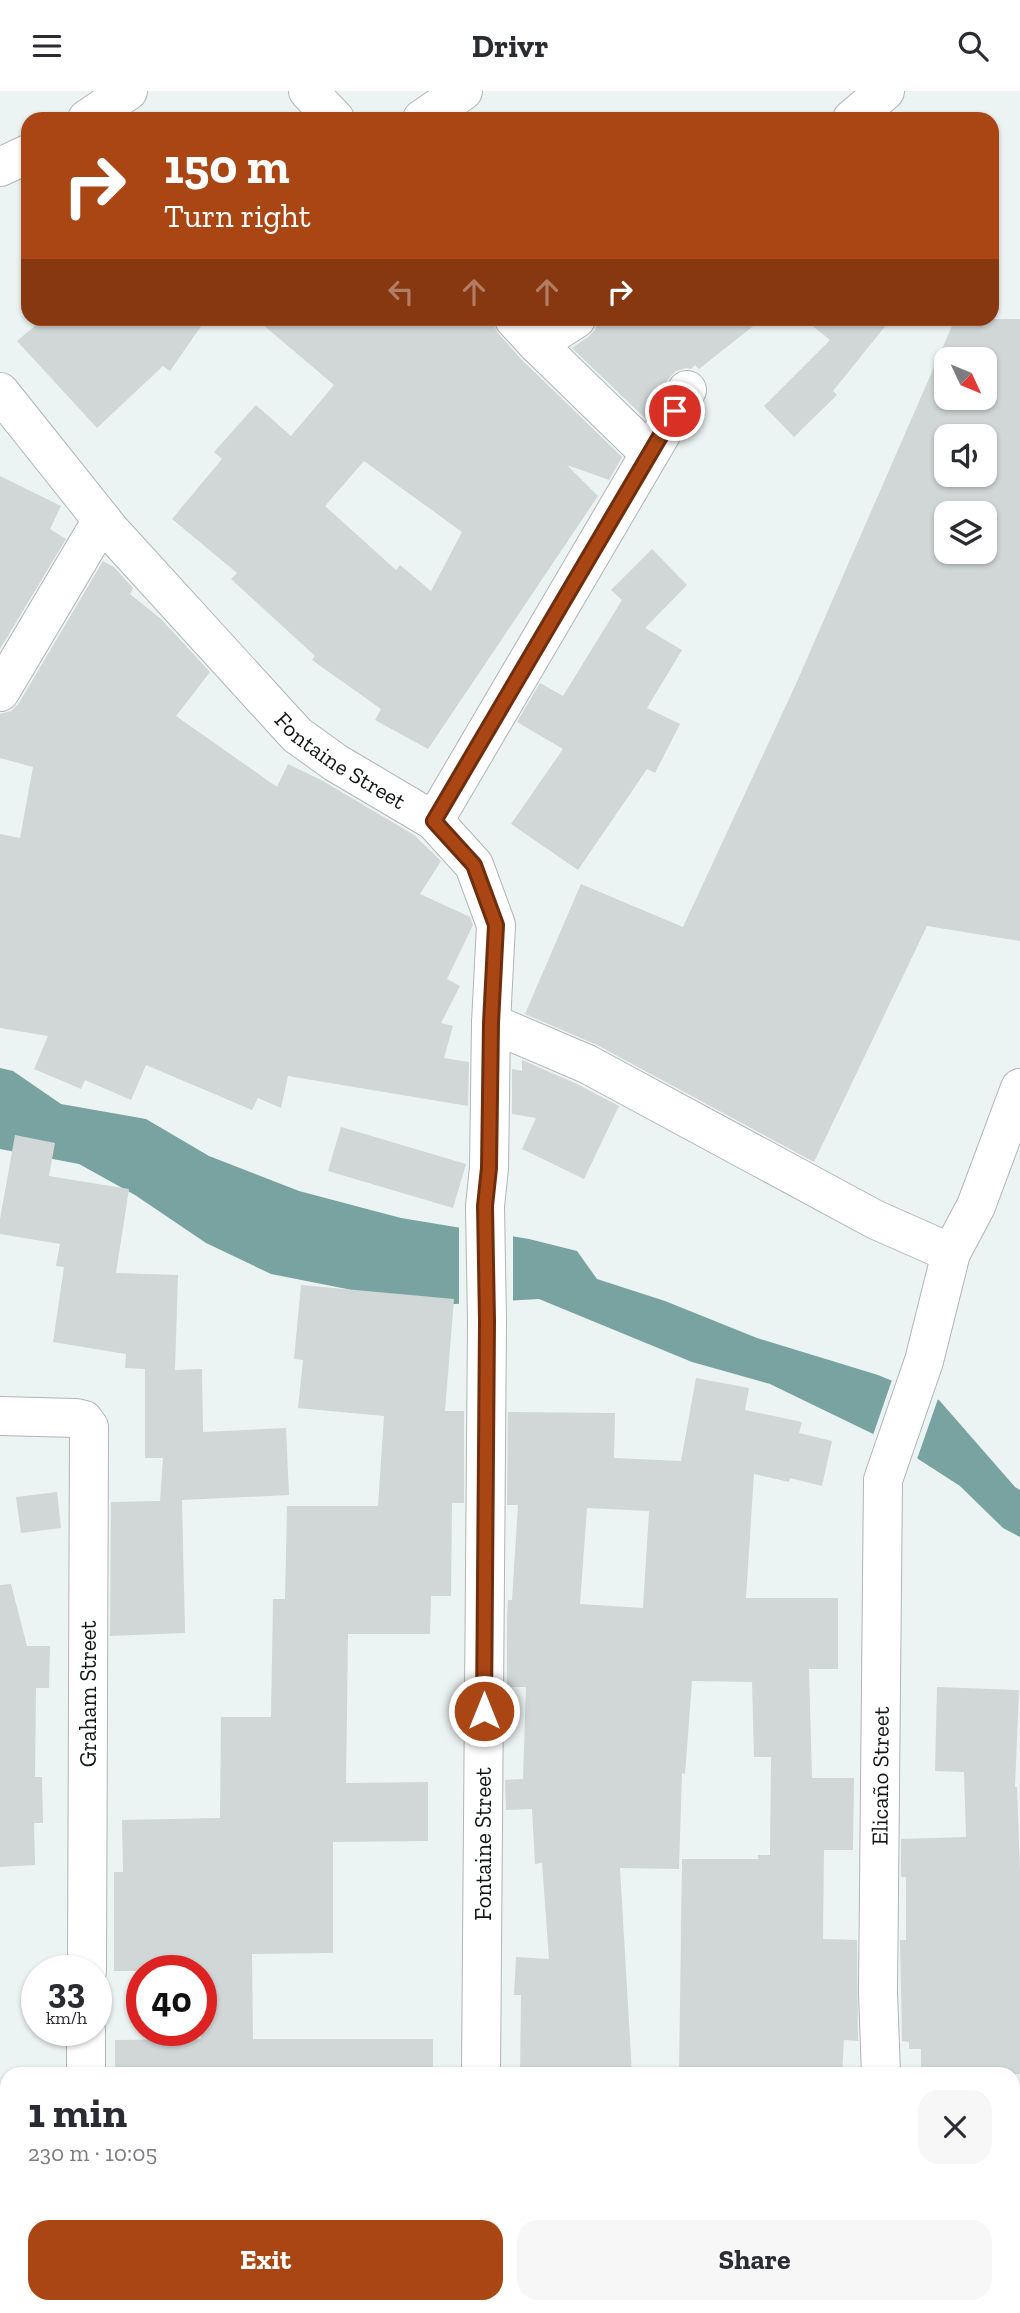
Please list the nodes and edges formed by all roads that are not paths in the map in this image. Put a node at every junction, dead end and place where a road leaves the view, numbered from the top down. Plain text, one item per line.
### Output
1 (128, 91) edge
2 (308, 91) edge
3 (463, 91) edge
4 (885, 91) edge
5 (97, 112) edge
6 (328, 112) edge
7 (432, 112) edge
8 (860, 112) edge
9 (21, 157) edge
10 (0, 167) edge
11 (546, 326) edge
12 (525, 331) edge
13 (687, 390) dead end
14 (0, 392) edge
15 (649, 453) junction
16 (102, 520) junction
17 (0, 692) edge
18 (434, 821) junction
19 (491, 1023) junction
20 (1020, 1088) edge
21 (951, 1253) junction
22 (0, 1416) edge
23 (87, 1955) edge
24 (86, 2046) edge
25 (86, 2067) edge
26 (481, 2067) edge
27 (881, 2067) edge

1 - 5 street
2 - 6 street
3 - 7 street
4 - 8 street
9 - 10 street
11 - 12 street
12 - 15 street
13 - 15 street
14 - 16 street, Fontaine Street
15 - 18 street
16 - 17 street
16 - 18 street, Fontaine Street
18 - 19 street, Fontaine Street
19 - 21 street
19 - 26 street, Fontaine Street
20 - 21 street, Elicaño Street
21 - 27 street, Elicaño Street
22 - 23 street, Graham Street
24 - 25 street

